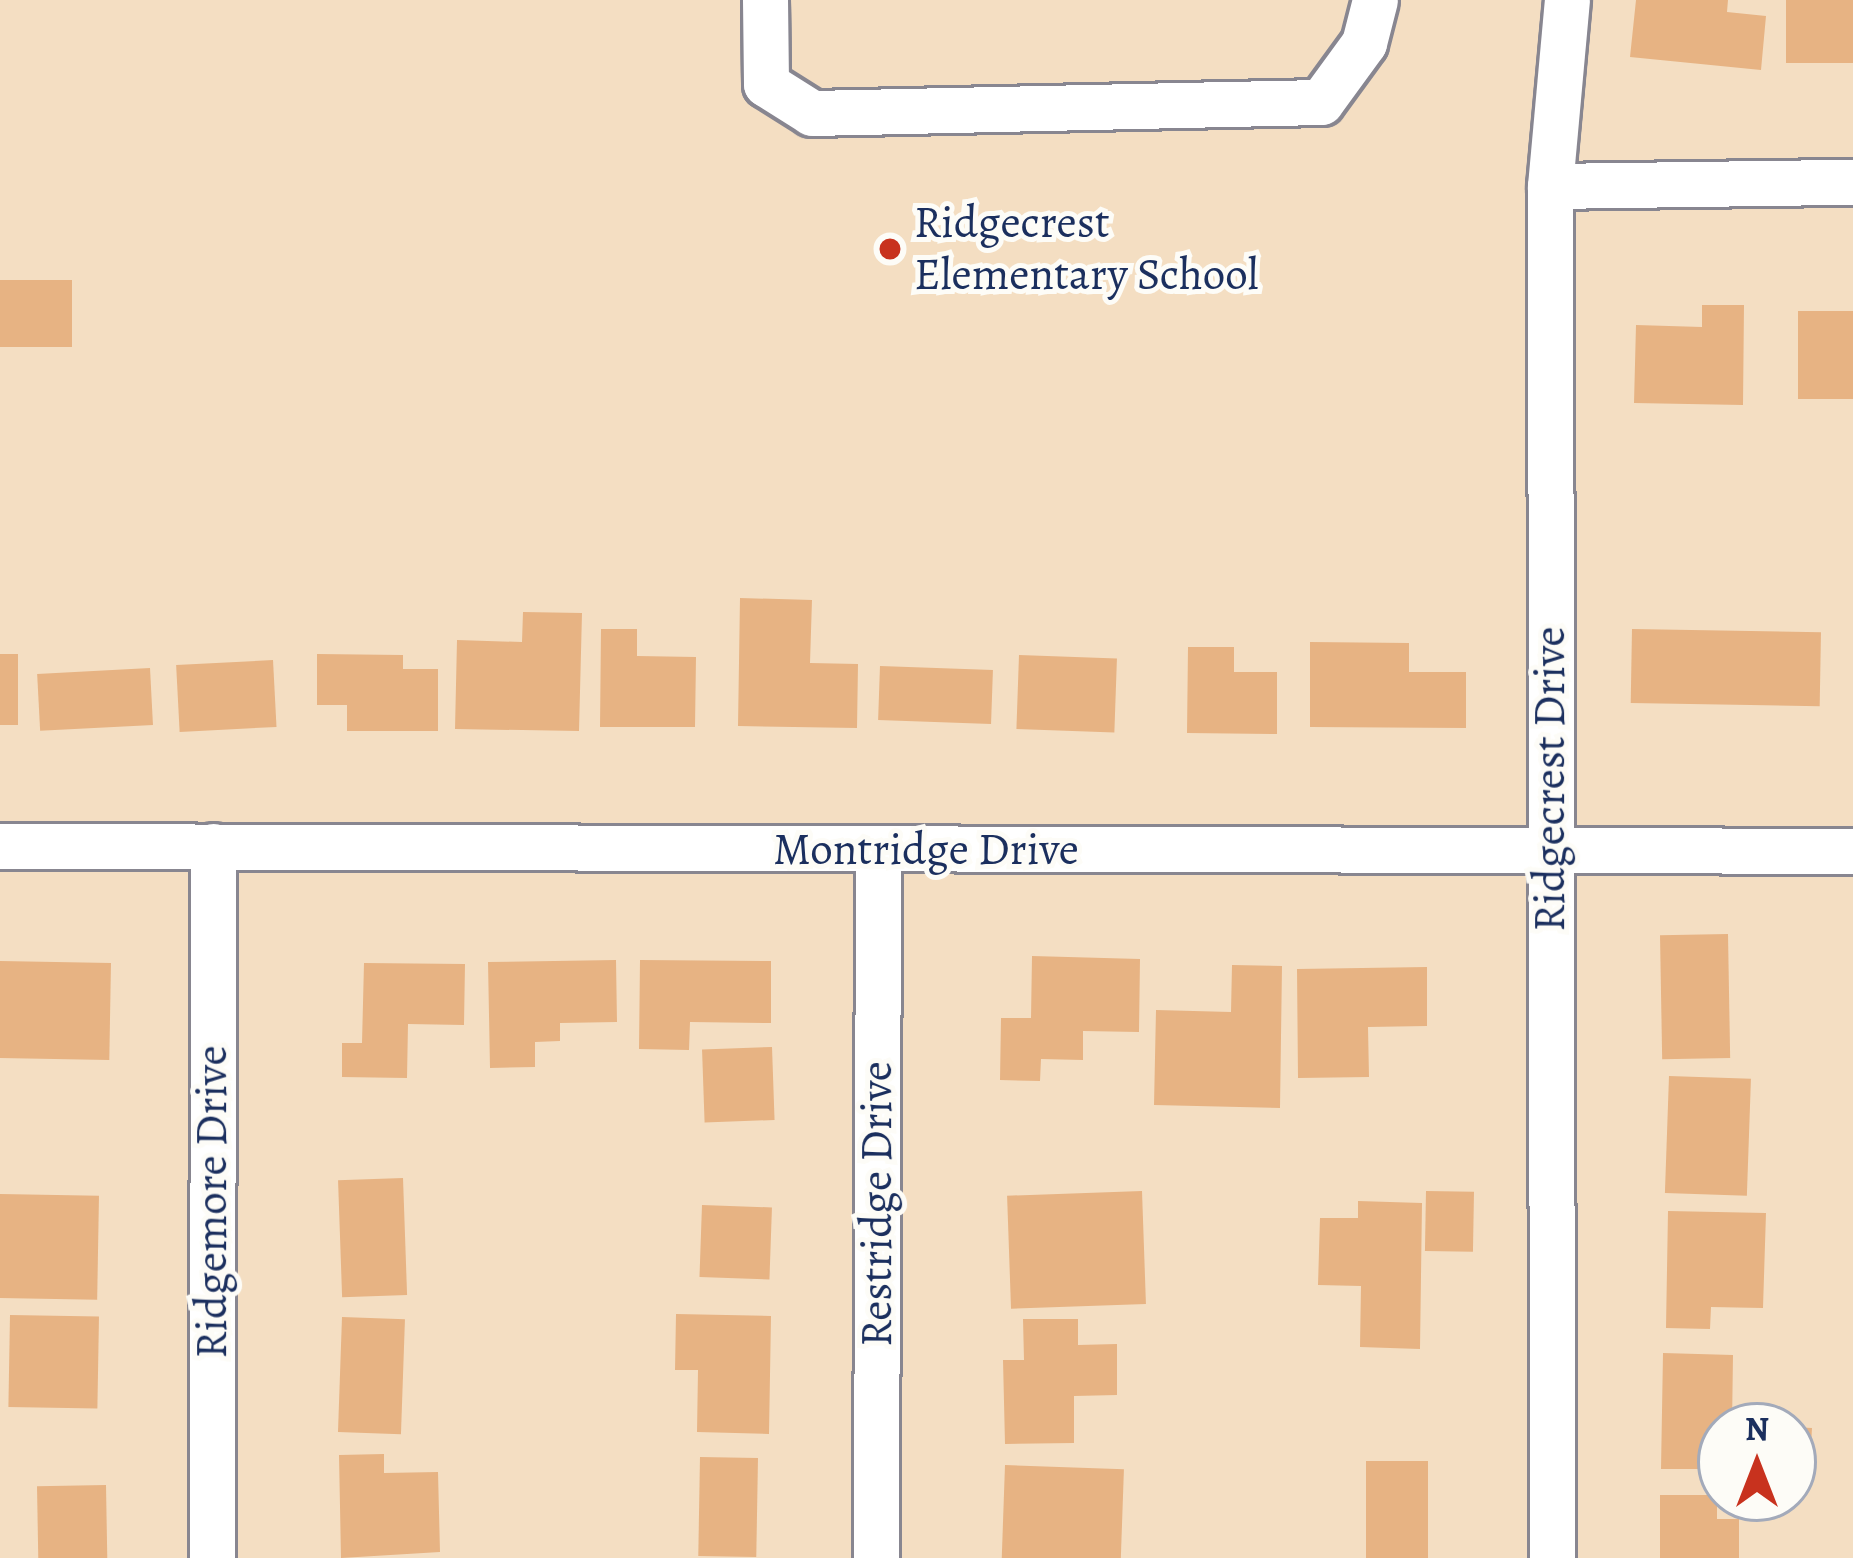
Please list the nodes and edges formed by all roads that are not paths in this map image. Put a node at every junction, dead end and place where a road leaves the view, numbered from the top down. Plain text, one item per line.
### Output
1 (765, 0) edge
2 (1375, 0) edge
3 (1567, 0) edge
4 (1853, 182) edge
5 (1550, 186) junction
6 (0, 846) edge
7 (212, 846) junction
8 (878, 850) junction
9 (1550, 850) junction
10 (1853, 851) edge
11 (212, 1558) edge
12 (877, 1558) edge
13 (1552, 1558) edge

1 - 2 street
3 - 5 street, Ridgecrest Drive
4 - 5 street
5 - 9 street, Ridgecrest Drive
6 - 7 street, Montridge Drive
7 - 8 street, Montridge Drive
7 - 11 street, Ridgemore Drive
8 - 9 street, Montridge Drive
8 - 12 street, Restridge Drive
9 - 10 street, Montridge Drive
9 - 13 street, Ridgecrest Drive

